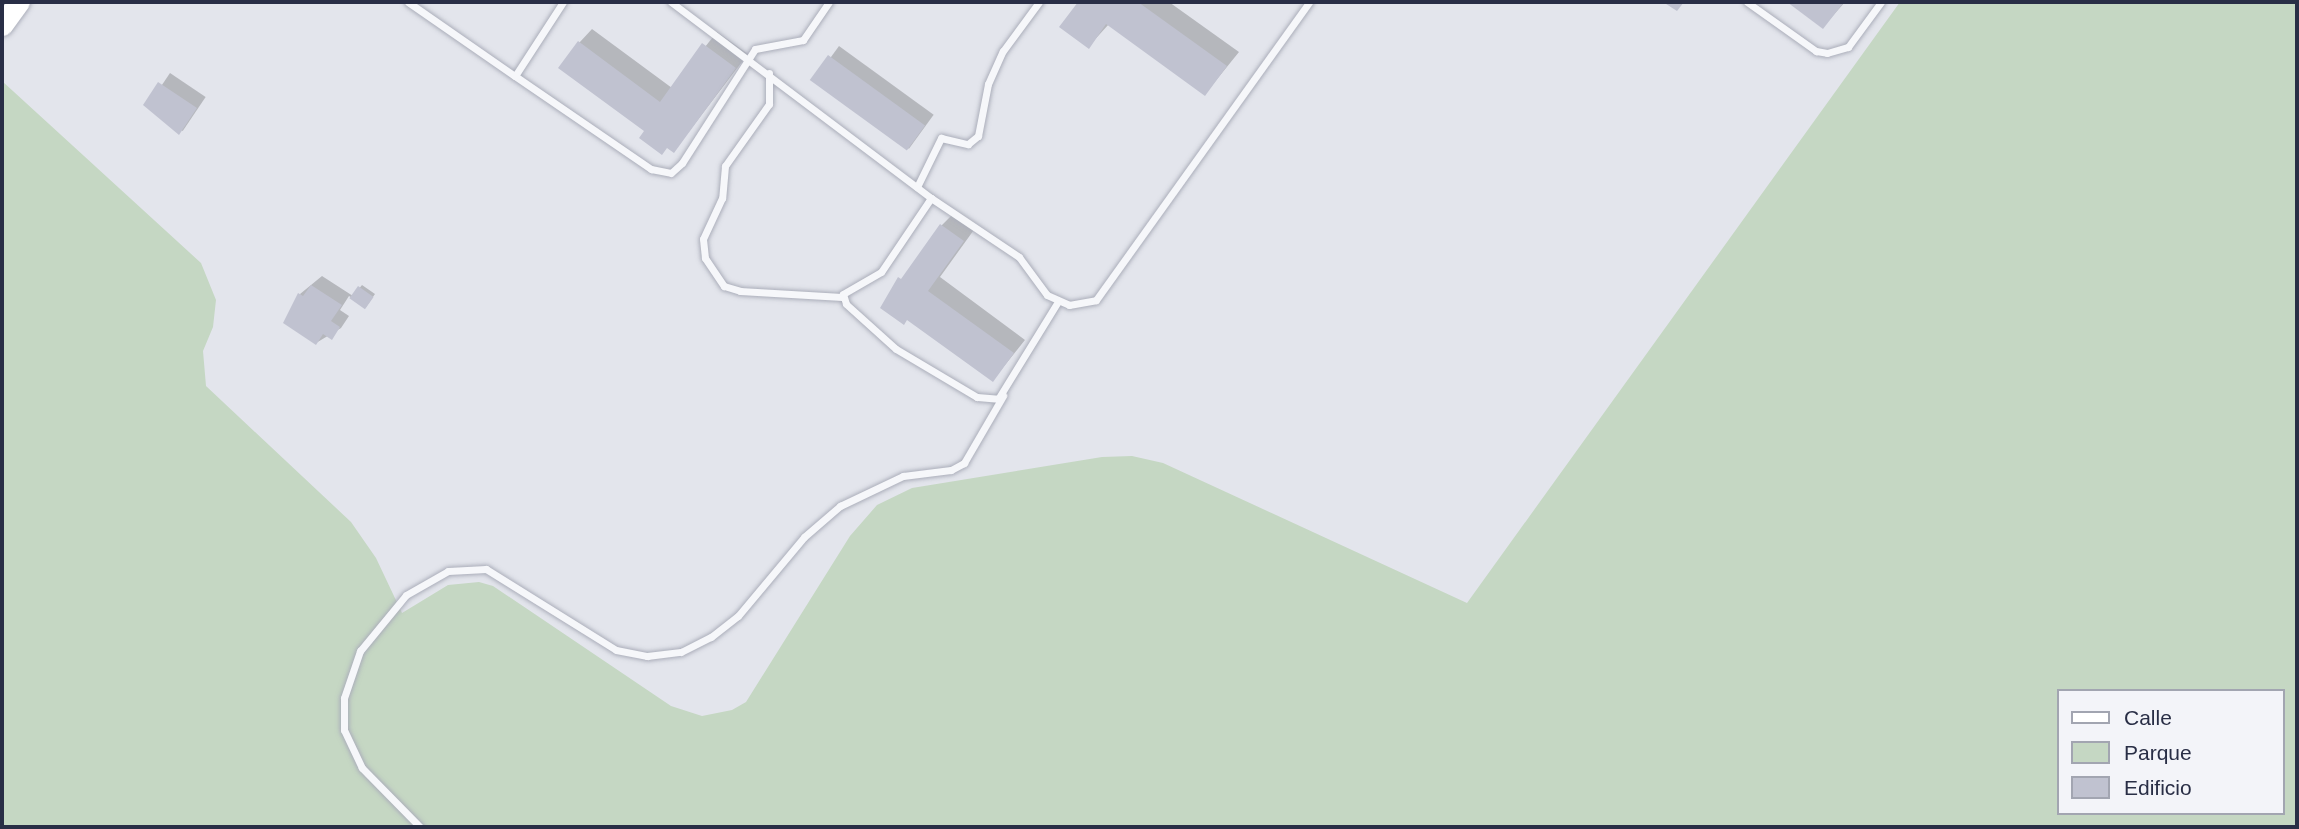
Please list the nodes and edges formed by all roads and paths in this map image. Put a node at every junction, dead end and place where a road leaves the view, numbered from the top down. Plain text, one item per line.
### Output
1 (19, 2) edge
2 (408, 2) edge
3 (563, 2) edge
4 (671, 2) edge
5 (829, 2) edge
6 (1040, 2) edge
7 (1309, 2) edge
8 (1747, 2) edge
9 (1881, 2) edge
10 (2, 25) edge
11 (749, 57) junction
12 (769, 73) junction
13 (515, 76) junction
14 (917, 187) junction
15 (932, 198) junction
16 (842, 297) junction
17 (1057, 303) junction
18 (1003, 396) junction
19 (420, 827) edge

1 - 10 main road
2 - 13 lane
3 - 13 lane
4 - 11 lane
5 - 11 lane
6 - 14 lane
7 - 17 lane
8 - 9 lane
11 - 12 lane
11 - 13 lane
12 - 14 lane
12 - 16 lane
14 - 15 lane
15 - 16 lane
15 - 17 lane
16 - 18 lane
17 - 18 lane
18 - 19 lane

